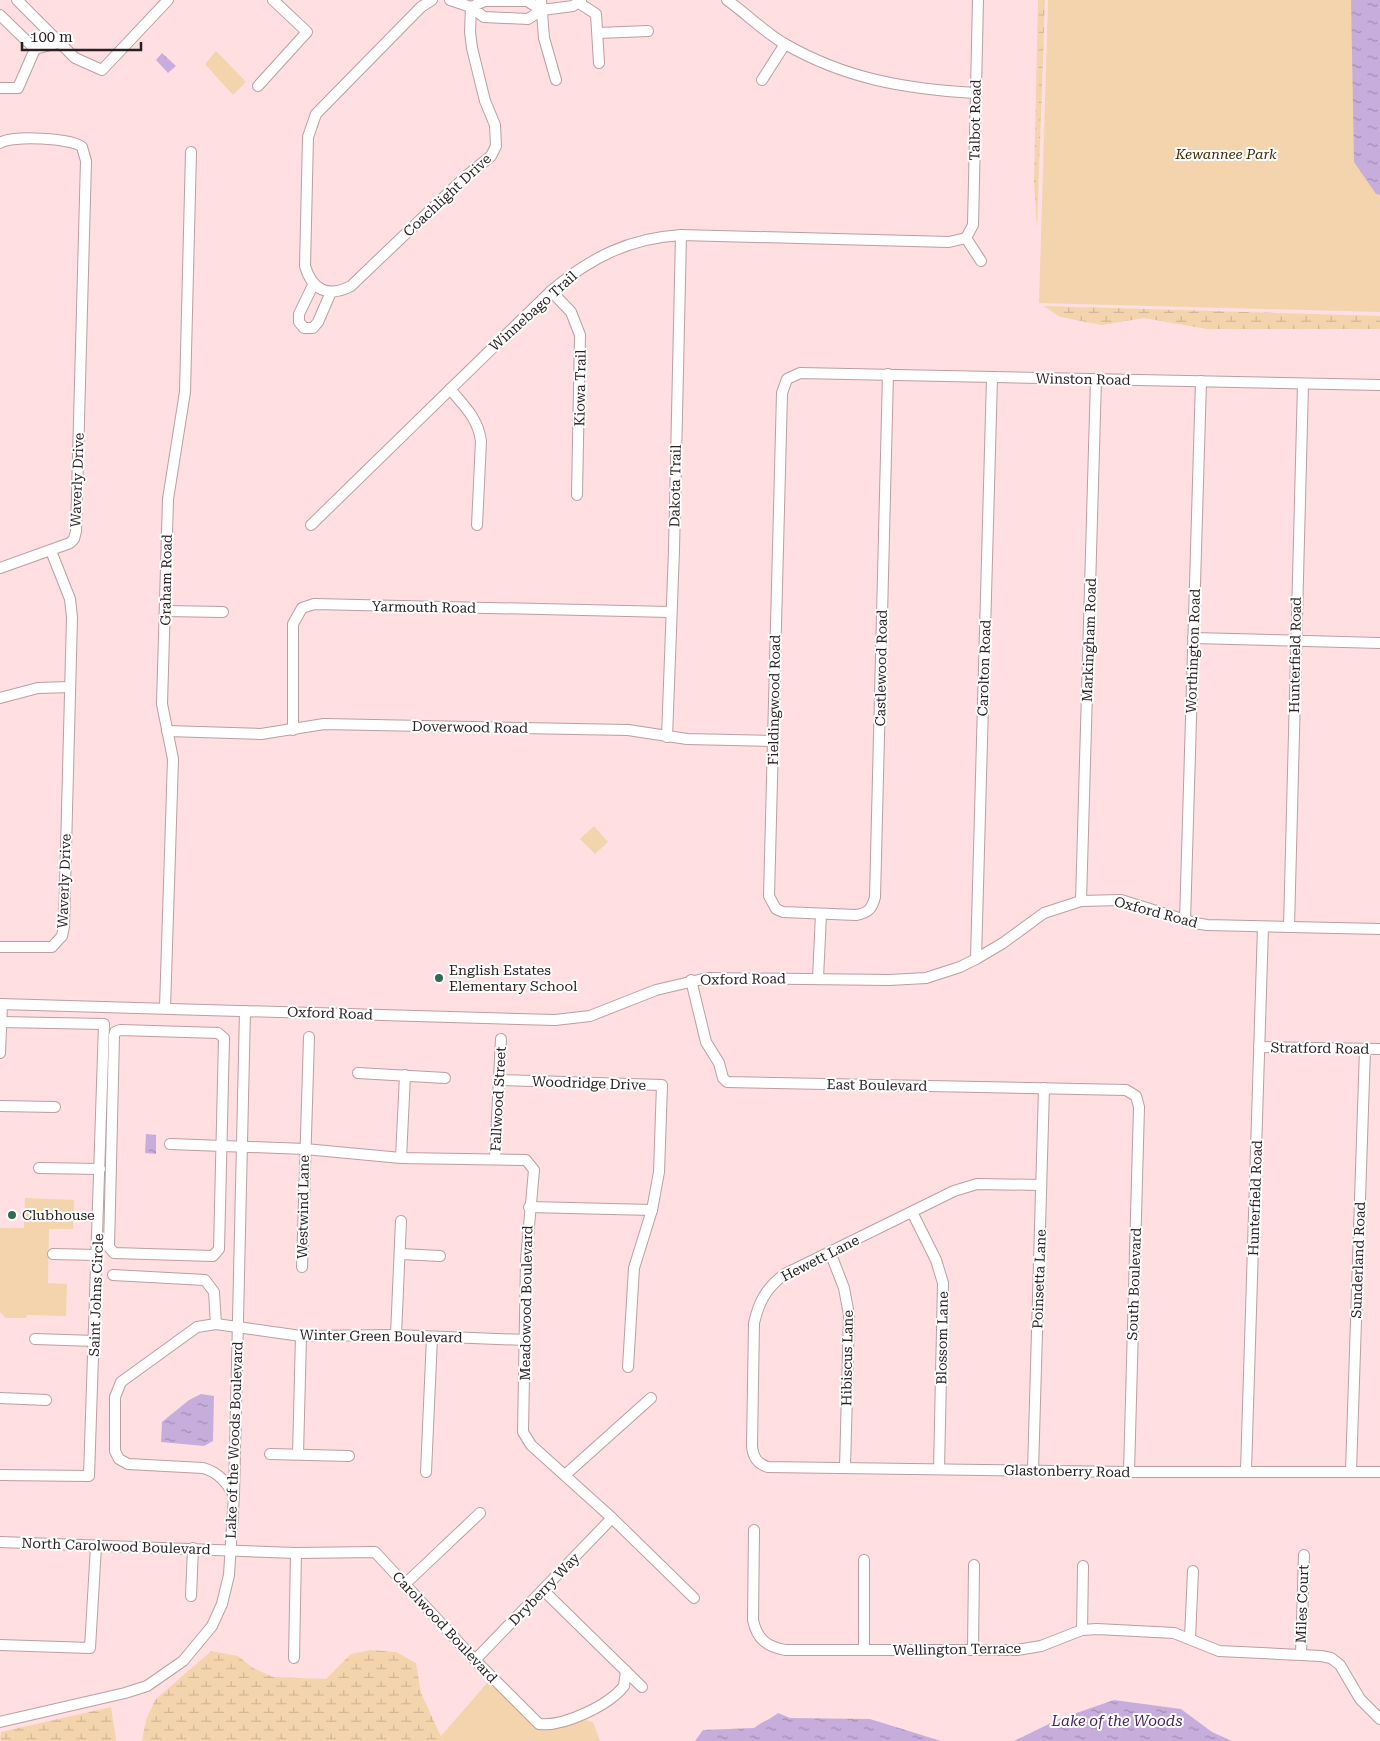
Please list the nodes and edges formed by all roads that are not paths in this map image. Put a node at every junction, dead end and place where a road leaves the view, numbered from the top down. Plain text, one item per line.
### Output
1 (17, 0) edge
2 (168, 0) edge
3 (273, 0) edge
4 (432, 0) edge
5 (450, 0) edge
6 (727, 0) edge
7 (978, 0) edge
8 (580, 1) edge
9 (542, 5) edge
10 (472, 7) junction
11 (0, 15) edge
12 (648, 32) dead end
13 (598, 33) junction
14 (58, 43) junction
15 (784, 44) junction
16 (35, 49) junction
17 (599, 63) dead end
18 (556, 80) dead end
19 (762, 80) dead end
20 (258, 86) dead end
21 (0, 88) edge
22 (975, 93) junction
23 (0, 143) edge
24 (191, 152) dead end
25 (681, 236) junction
26 (966, 238) junction
27 (981, 261) dead end
28 (313, 285) junction
29 (551, 291) junction
30 (331, 292) junction
31 (888, 374) junction
32 (992, 377) junction
33 (787, 379) joint
34 (1096, 379) junction
35 (1201, 381) junction
36 (1303, 384) junction
37 (1380, 385) edge
38 (450, 389) junction
39 (577, 495) dead end
40 (311, 525) dead end
41 (477, 525) dead end
42 (51, 551) junction
43 (0, 568) edge
44 (165, 611) junction
45 (223, 612) dead end
46 (670, 612) junction
47 (1193, 638) junction
48 (1296, 640) junction
49 (1380, 643) edge
50 (70, 687) junction
51 (0, 698) edge
52 (293, 730) junction
53 (167, 731) junction
54 (667, 736) junction
55 (773, 741) junction
56 (1081, 901) junction
57 (821, 914) junction
58 (1185, 920) junction
59 (1263, 927) junction
60 (1289, 927) junction
61 (1380, 929) edge
62 (0, 947) edge
63 (976, 959) junction
64 (818, 978) junction
65 (691, 980) junction
66 (1, 1004) edge
67 (105, 1007) junction
68 (165, 1008) junction
69 (244, 1011) junction
70 (0, 1022) edge
71 (104, 1024) junction
72 (309, 1037) dead end
73 (501, 1039) dead end
74 (1259, 1047) junction
75 (1365, 1048) junction
76 (1380, 1049) edge
77 (0, 1053) edge
78 (358, 1073) dead end
79 (405, 1075) junction
80 (445, 1078) dead end
81 (499, 1080) junction
82 (1044, 1088) junction
83 (1136, 1096) joint
84 (0, 1106) edge
85 (55, 1108) dead end
86 (170, 1144) dead end
87 (221, 1145) junction
88 (241, 1147) junction
89 (305, 1149) junction
90 (401, 1158) junction
91 (495, 1158) junction
92 (39, 1168) dead end
93 (100, 1169) junction
94 (1041, 1184) junction
95 (529, 1207) junction
96 (652, 1210) junction
97 (912, 1212) junction
98 (401, 1221) dead end
99 (830, 1252) junction
100 (53, 1254) dead end
101 (401, 1254) junction
102 (97, 1255) junction
103 (440, 1256) dead end
104 (302, 1267) dead end
105 (113, 1275) dead end
106 (216, 1324) junction
107 (238, 1326) junction
108 (396, 1335) junction
109 (301, 1336) junction
110 (432, 1337) junction
111 (35, 1340) dead end
112 (526, 1340) junction
113 (95, 1341) junction
114 (628, 1367) dead end
115 (0, 1398) edge
116 (651, 1398) dead end
117 (46, 1400) dead end
118 (270, 1454) dead end
119 (298, 1454) junction
120 (350, 1456) dead end
121 (756, 1460) joint
122 (845, 1468) junction
123 (939, 1469) junction
124 (1246, 1470) junction
125 (1034, 1471) junction
126 (1351, 1471) junction
127 (426, 1472) dead end
128 (1129, 1472) junction
129 (1380, 1472) edge
130 (0, 1475) edge
131 (565, 1475) junction
132 (234, 1495) junction
133 (480, 1513) dead end
134 (612, 1518) junction
135 (754, 1530) dead end
136 (0, 1542) edge
137 (96, 1546) junction
138 (193, 1548) junction
139 (231, 1550) junction
140 (296, 1553) junction
141 (1304, 1555) dead end
142 (864, 1560) dead end
143 (974, 1565) dead end
144 (1083, 1566) dead end
145 (1193, 1571) dead end
146 (405, 1584) junction
147 (543, 1590) junction
148 (191, 1596) dead end
149 (694, 1598) dead end
150 (1082, 1630) junction
151 (1190, 1638) junction
152 (0, 1645) edge
153 (864, 1650) junction
154 (973, 1650) junction
155 (1300, 1654) junction
156 (294, 1658) dead end
157 (475, 1660) junction
158 (626, 1671) junction
159 (642, 1687) dead end
160 (1380, 1719) edge
161 (0, 1722) edge

1 - 14 street
2 - 14 street
3 - 20 street
4 - 28 street
5 - 10 street
6 - 15 street
7 - 22 street, Talbot Road
8 - 9 street
8 - 13 street
9 - 10 street
9 - 10 street
9 - 18 street
10 - 30 street, Coachlight Drive
11 - 16 street
12 - 13 street
13 - 17 street
14 - 16 street
15 - 19 street
15 - 22 street
16 - 21 street
22 - 26 street, Talbot Road
23 - 42 street, Waverly Drive
24 - 44 street, Graham Road
25 - 26 street, Winnebago Trail
25 - 29 street, Winnebago Trail
25 - 46 street, Dakota Trail
26 - 27 street
28 - 30 street
28 - 30 street
29 - 38 street, Winnebago Trail
29 - 39 street, Kiowa Trail
31 - 32 street, Winston Road
31 - 33 street, Winston Road
31 - 57 street, Castlewood Road
32 - 34 street, Winston Road
32 - 63 street, Carolton Road
33 - 55 street, Fieldingwood Road
34 - 35 street, Winston Road
34 - 56 street, Markingham Road
35 - 36 street, Winston Road
35 - 47 street, Worthington Road
36 - 37 street, Winston Road
36 - 48 street, Hunterfield Road
38 - 40 street, Winnebago Trail
38 - 41 street
42 - 43 street
42 - 50 street, Waverly Drive
44 - 45 street
44 - 53 street, Graham Road
46 - 52 street, Yarmouth Road
46 - 54 street, Dakota Trail
47 - 48 street
47 - 58 street, Worthington Road
48 - 49 street
48 - 60 street, Hunterfield Road
50 - 51 street
50 - 62 street, Waverly Drive
52 - 53 street, Doverwood Road
52 - 54 street, Doverwood Road
53 - 68 street, Graham Road
54 - 55 street, Doverwood Road
55 - 57 street, Fieldingwood Road
56 - 58 street, Oxford Road
56 - 63 street, Oxford Road
57 - 64 street
58 - 59 street, Oxford Road
59 - 60 street, Oxford Road
59 - 74 street, Hunterfield Road
60 - 61 street, Oxford Road
63 - 64 street, Oxford Road
64 - 65 street, Oxford Road
65 - 69 street, Oxford Road
65 - 82 street, East Boulevard
66 - 67 street, Oxford Road
66 - 70 street
67 - 68 street, Oxford Road
67 - 71 street, Saint Johns Circle
68 - 69 street, Oxford Road
69 - 88 street, Lake of the Woods Boulevard
70 - 71 street
70 - 77 street
71 - 93 street, Saint Johns Circle
72 - 89 street
73 - 81 street, Fallwood Street
74 - 75 street, Stratford Road
74 - 124 street, Hunterfield Road
75 - 76 street, Stratford Road
75 - 126 street, Sunderland Road
78 - 79 street
79 - 80 street
79 - 90 street
81 - 91 street, Fallwood Street
81 - 96 street, Woodridge Drive
82 - 83 street, East Boulevard
82 - 94 street, Poinsetta Lane
83 - 128 street, South Boulevard
84 - 85 street
86 - 87 street, Westwind Lane
87 - 87 street
87 - 88 street, Westwind Lane
88 - 89 street, Westwind Lane
88 - 107 street, Lake of the Woods Boulevard
89 - 90 street, Meadowood Boulevard
89 - 104 street, Westwind Lane
90 - 91 street, Meadowood Boulevard
91 - 95 street, Meadowood Boulevard
92 - 93 street
93 - 102 street, Saint Johns Circle
94 - 97 street, Hewett Lane
94 - 125 street, Poinsetta Lane
95 - 96 street
95 - 112 street, Meadowood Boulevard
96 - 114 street, Woodridge Drive
97 - 99 street, Hewett Lane
97 - 123 street, Blossom Lane
98 - 101 street
99 - 121 street, Hewett Lane
99 - 122 street, Hibiscus Lane
100 - 102 street
101 - 103 street
101 - 108 street
102 - 113 street, Saint Johns Circle
105 - 106 street
106 - 107 street, Winter Green Boulevard
106 - 132 street
107 - 109 street, Winter Green Boulevard
107 - 132 street, Lake of the Woods Boulevard
108 - 109 street, Winter Green Boulevard
108 - 110 street, Winter Green Boulevard
109 - 119 street
110 - 112 street, Winter Green Boulevard
110 - 127 street
111 - 113 street
112 - 131 street, Meadowood Boulevard
113 - 130 street, Saint Johns Circle
115 - 117 street
116 - 131 street
118 - 119 street
119 - 120 street
121 - 122 street, Glastonberry Road
122 - 123 street, Glastonberry Road
123 - 125 street, Glastonberry Road
124 - 126 street, Glastonberry Road
124 - 128 street, Glastonberry Road
125 - 128 street, Glastonberry Road
126 - 129 street, Glastonberry Road
131 - 134 street, Meadowood Boulevard
132 - 139 street, Lake of the Woods Boulevard
133 - 146 street
134 - 147 street, Dryberry Way
134 - 149 street, Meadowood Boulevard
135 - 153 street, Wellington Terrace
136 - 137 street, North Carolwood Boulevard
137 - 138 street, North Carolwood Boulevard
137 - 152 street
138 - 139 street, North Carolwood Boulevard
138 - 148 street
139 - 140 street, Carolwood Boulevard
139 - 161 street, Lake of the Woods Boulevard
140 - 146 street, Carolwood Boulevard
140 - 156 street
141 - 155 street, Miles Court
142 - 153 street
143 - 154 street
144 - 150 street
145 - 151 street
146 - 157 street, Carolwood Boulevard
147 - 157 street, Dryberry Way
147 - 158 street
150 - 151 street, Wellington Terrace
150 - 154 street, Wellington Terrace
151 - 155 street, Wellington Terrace
153 - 154 street, Wellington Terrace
155 - 160 street, Wellington Terrace
157 - 158 street, Carolwood Boulevard
158 - 159 street

